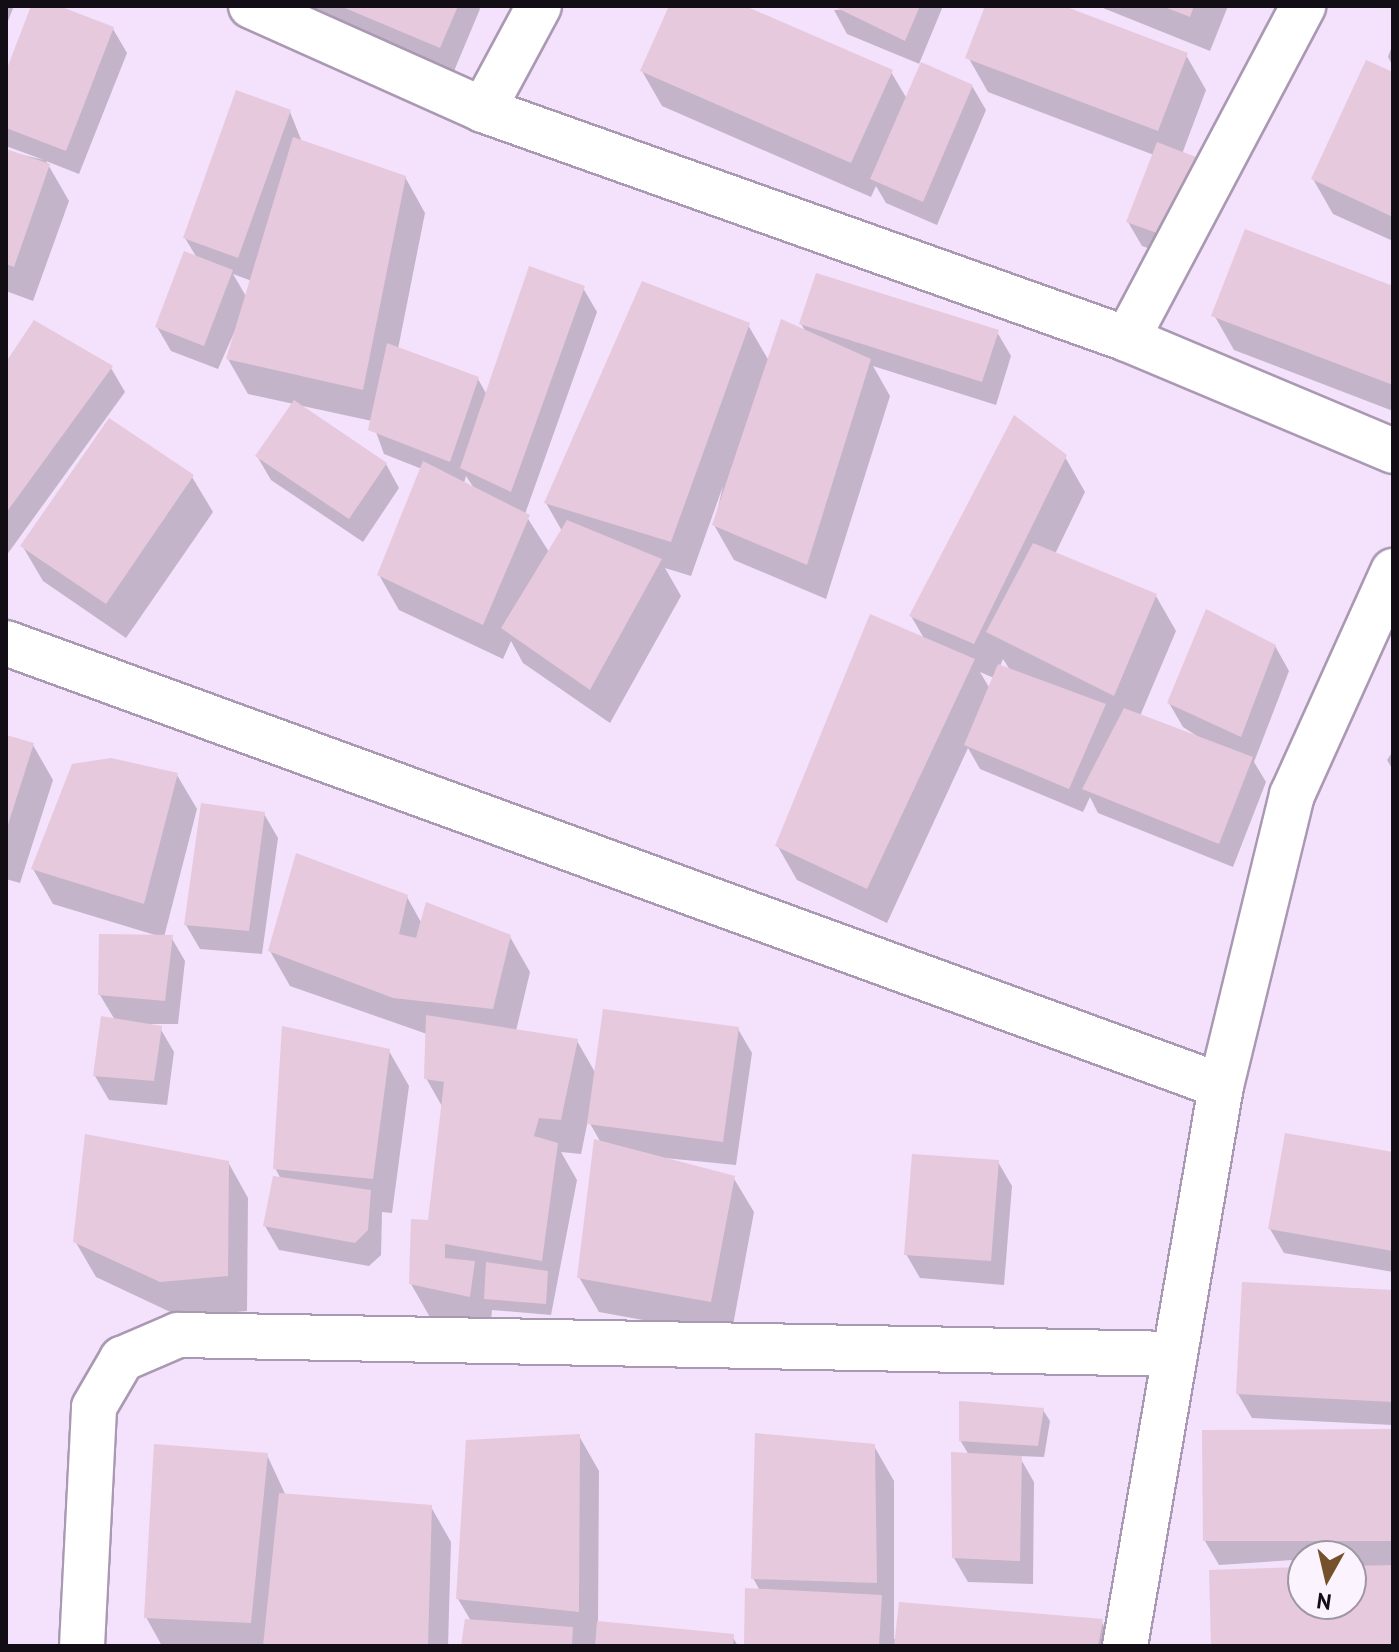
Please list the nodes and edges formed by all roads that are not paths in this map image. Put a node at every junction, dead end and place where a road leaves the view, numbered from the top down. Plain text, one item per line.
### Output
1 (251, 6) edge
2 (539, 6) edge
3 (1303, 6) edge
4 (483, 110) junction
5 (1127, 339) junction
6 (1393, 451) edge
7 (1393, 571) edge
8 (6, 643) edge
9 (1221, 1086) junction
10 (1175, 1354) junction
11 (82, 1646) edge
12 (1125, 1646) edge

1 - 4 street
2 - 4 street
3 - 5 street
4 - 5 street
5 - 6 street
7 - 9 street
8 - 9 street
9 - 10 street
10 - 11 street
10 - 12 street

